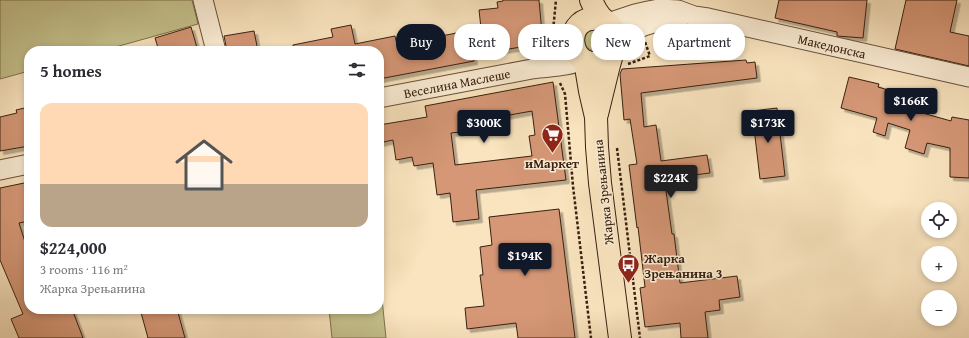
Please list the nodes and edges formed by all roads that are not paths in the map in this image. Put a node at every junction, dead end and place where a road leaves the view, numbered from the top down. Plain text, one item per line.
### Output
1 (204, 0) edge
2 (576, 0) edge
3 (591, 0) edge
4 (694, 16) junction
5 (606, 21) junction
6 (578, 24) edge
7 (580, 24) edge
8 (609, 24) edge
9 (645, 25) edge
10 (215, 46) edge
11 (583, 53) edge
12 (549, 60) edge
13 (582, 60) edge
14 (604, 60) edge
15 (613, 60) edge
16 (969, 77) edge
17 (384, 97) edge
18 (596, 117) junction
19 (24, 165) edge
20 (0, 170) edge
21 (620, 338) edge

1 - 10 street
2 - 6 main road, Жарка Зрењанина
3 - 5 main road
4 - 5 street, Македонска
4 - 9 street, Македонска
4 - 16 street, Македонска
5 - 7 main road
5 - 8 main road
11 - 14 main road
12 - 17 street, Веселина Маслеше
13 - 18 main road, Жарка Зрењанина
15 - 18 main road, Жарка Зрењанина
18 - 21 main road, Жарка Зрењанина
19 - 20 street

